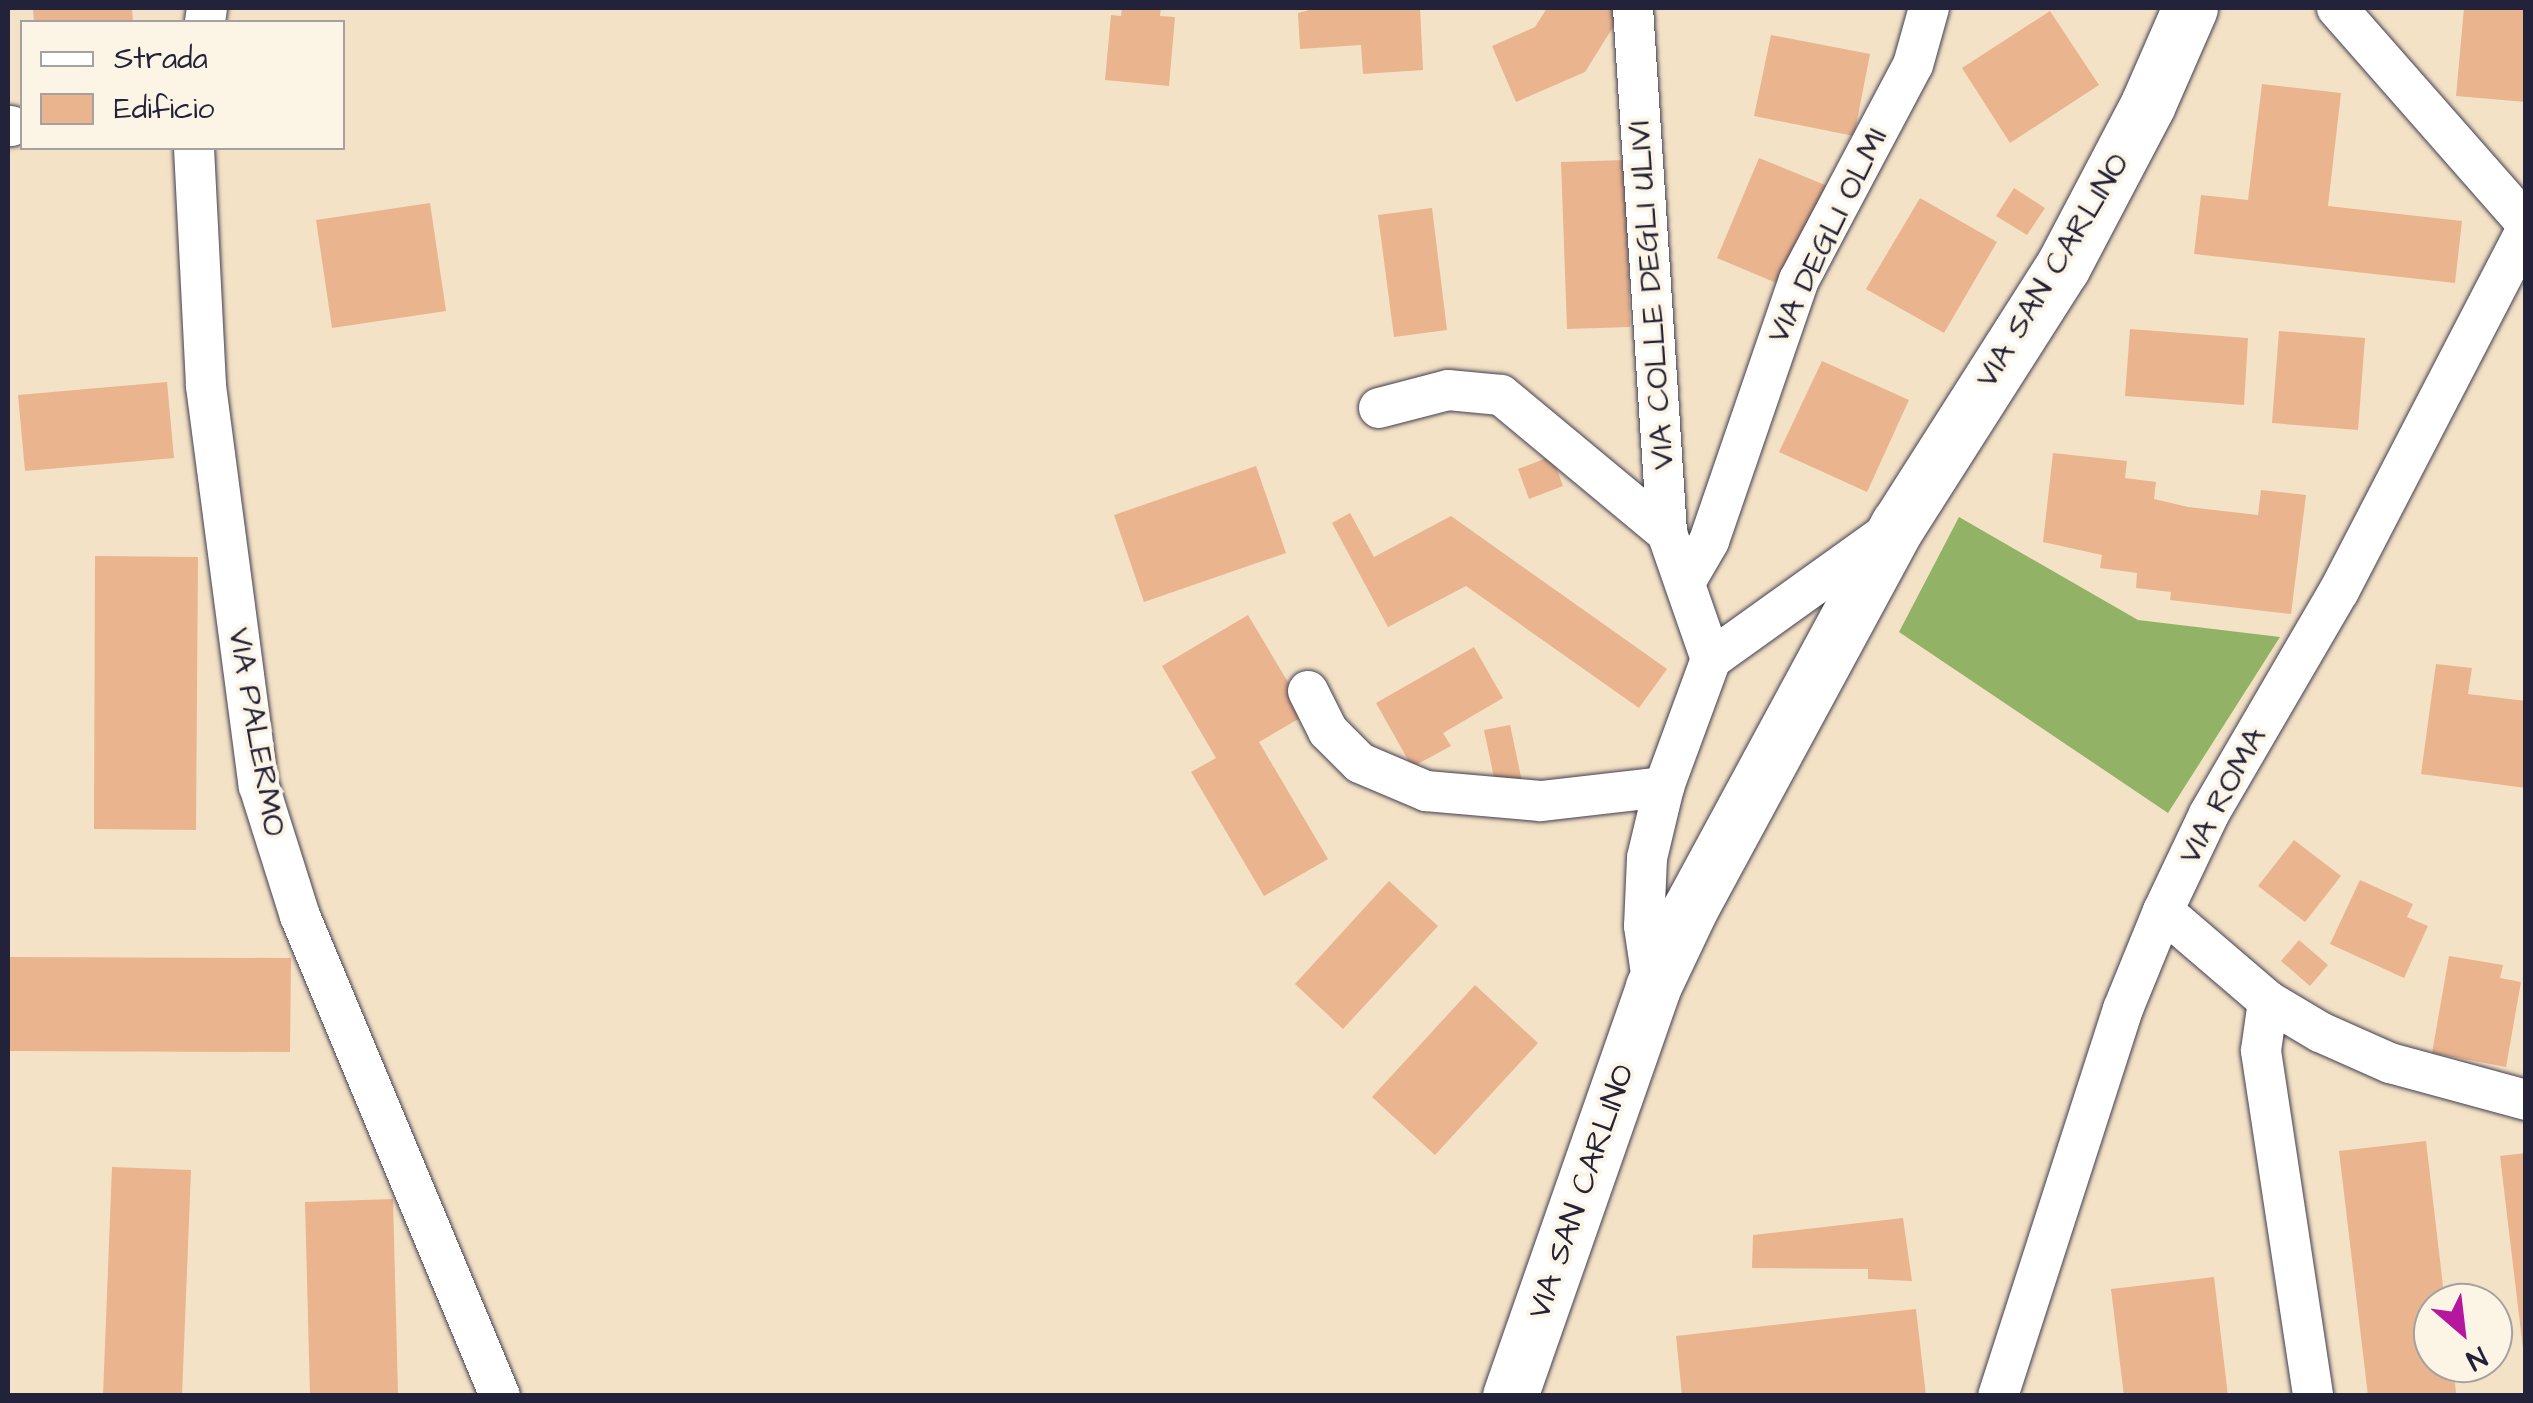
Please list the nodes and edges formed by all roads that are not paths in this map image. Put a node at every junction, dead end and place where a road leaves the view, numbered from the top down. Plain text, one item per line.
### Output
1 (1633, 8) edge
2 (1929, 8) edge
3 (2190, 8) edge
4 (2337, 8) edge
5 (194, 150) edge
6 (2526, 226) edge
7 (1379, 408) dead end
8 (1898, 525) junction
9 (1667, 533) junction
10 (1687, 579) junction
11 (1711, 659) junction
12 (1308, 692) dead end
13 (1664, 787) junction
14 (2163, 911) junction
15 (1653, 988) junction
16 (2268, 1001) junction
17 (2526, 1100) edge
18 (500, 1396) edge
19 (1510, 1396) edge
20 (1998, 1396) edge
21 (2313, 1396) edge

1 - 9 street, VIA COLLE DEGLI ULIVI
2 - 10 street, VIA DEGLI OLMI
3 - 8 street, VIA SAN CARLINO
4 - 6 street
5 - 18 street, VIA PALERMO
6 - 14 street, VIA ROMA
7 - 9 street
8 - 11 street, VIA SAN CARLINO
8 - 15 street, VIA SAN CARLINO
9 - 10 street, VIA COLLE DEGLI ULIVI
10 - 11 street
11 - 13 street, VIA SAN CARLINO
12 - 13 street
13 - 15 street, VIA SAN CARLINO
14 - 16 street
14 - 20 street, VIA ROMA
15 - 19 street, VIA SAN CARLINO
16 - 17 street
16 - 21 street

